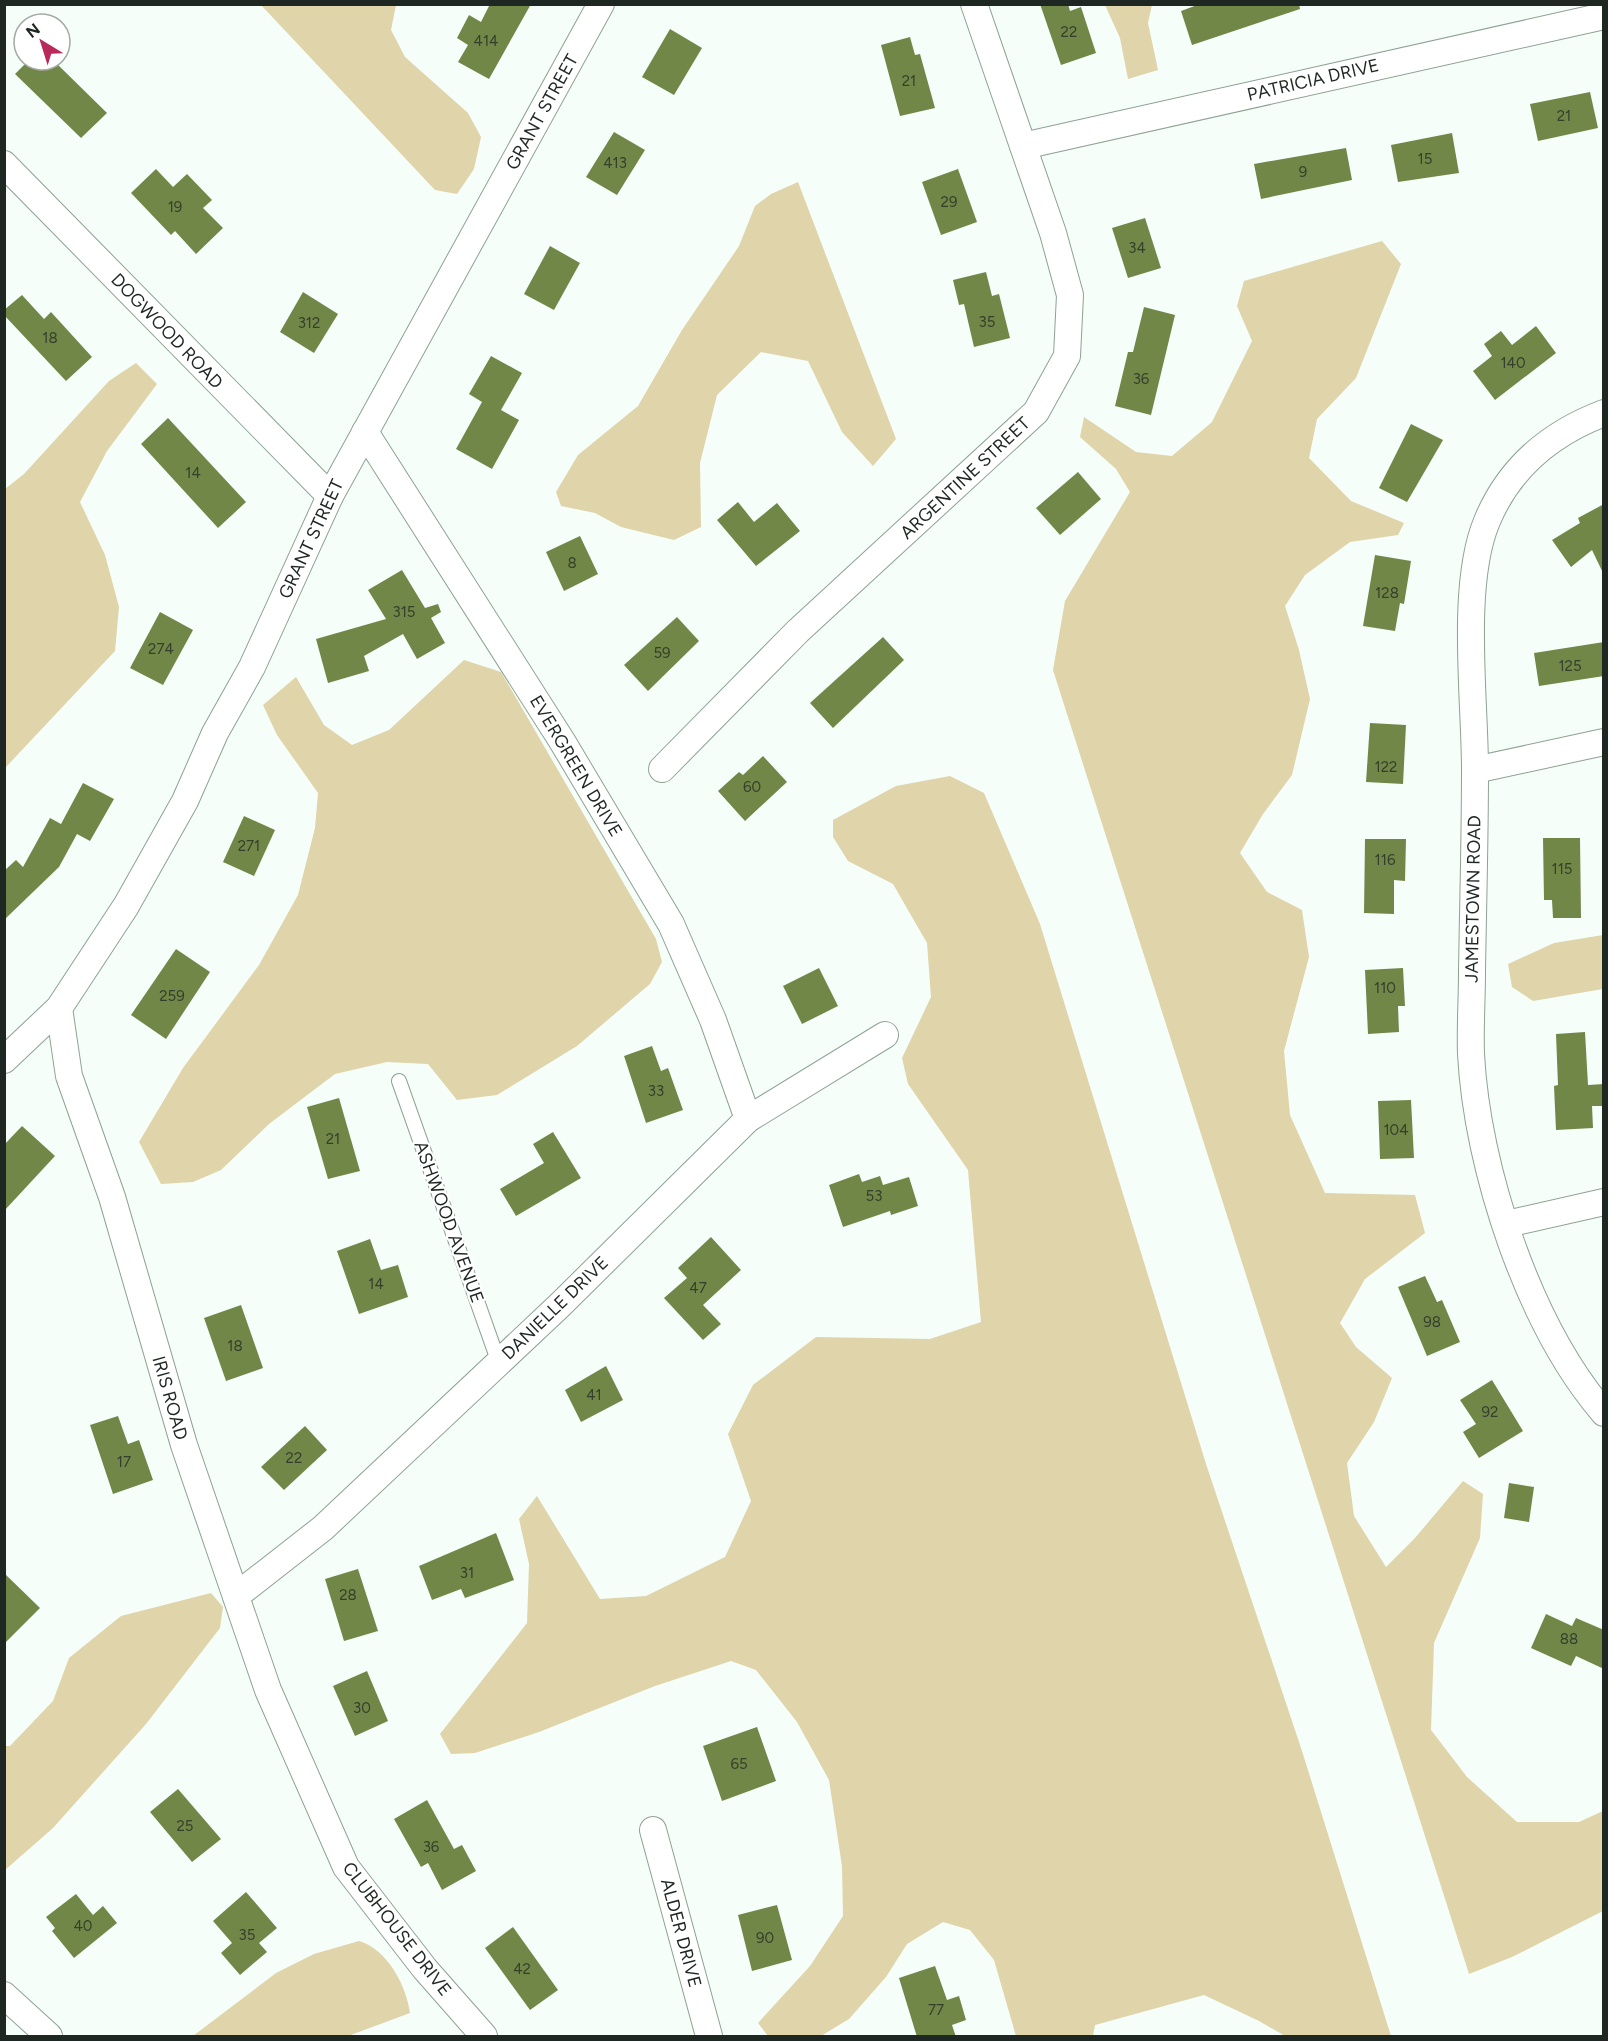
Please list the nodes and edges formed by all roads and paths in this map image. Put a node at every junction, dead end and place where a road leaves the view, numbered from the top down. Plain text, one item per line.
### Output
1 (601, 4) edge
2 (974, 4) edge
3 (1604, 16) edge
4 (1023, 146) junction
5 (4, 164) edge
6 (1604, 413) edge
7 (365, 432) junction
8 (330, 496) junction
9 (1604, 742) edge
10 (662, 769) dead end
11 (1475, 770) junction
12 (58, 1008) junction
13 (885, 1035) dead end
14 (4, 1060) edge
15 (399, 1081) dead end
16 (748, 1119) junction
17 (1604, 1202) edge
18 (1507, 1224) junction
19 (499, 1363) junction
20 (1604, 1413) edge
21 (236, 1596) junction
22 (308, 1781) joint
23 (653, 1830) dead end
24 (4, 1995) edge
25 (49, 2037) edge
26 (484, 2037) edge
27 (709, 2037) edge

1 - 7 street, GRANT STREET
2 - 4 street, ARGENTINE STREET
3 - 4 street, PATRICIA DRIVE
4 - 10 street, ARGENTINE STREET
5 - 8 street, DOGWOOD ROAD
6 - 11 street, JAMESTOWN ROAD
7 - 8 street, GRANT STREET
7 - 16 street, EVERGREEN DRIVE
8 - 12 street, GRANT STREET
9 - 11 street
11 - 18 street, JAMESTOWN ROAD
12 - 14 street, GRANT STREET
12 - 21 street, IRIS ROAD
13 - 16 street, DANIELLE DRIVE
15 - 19 lane, ASHWOOD AVENUE
16 - 19 street, DANIELLE DRIVE
17 - 18 street
18 - 20 street, JAMESTOWN ROAD
19 - 21 street, DANIELLE DRIVE
21 - 22 street, IRIS ROAD
22 - 26 street, CLUBHOUSE DRIVE
23 - 27 street, ALDER DRIVE
24 - 25 street

